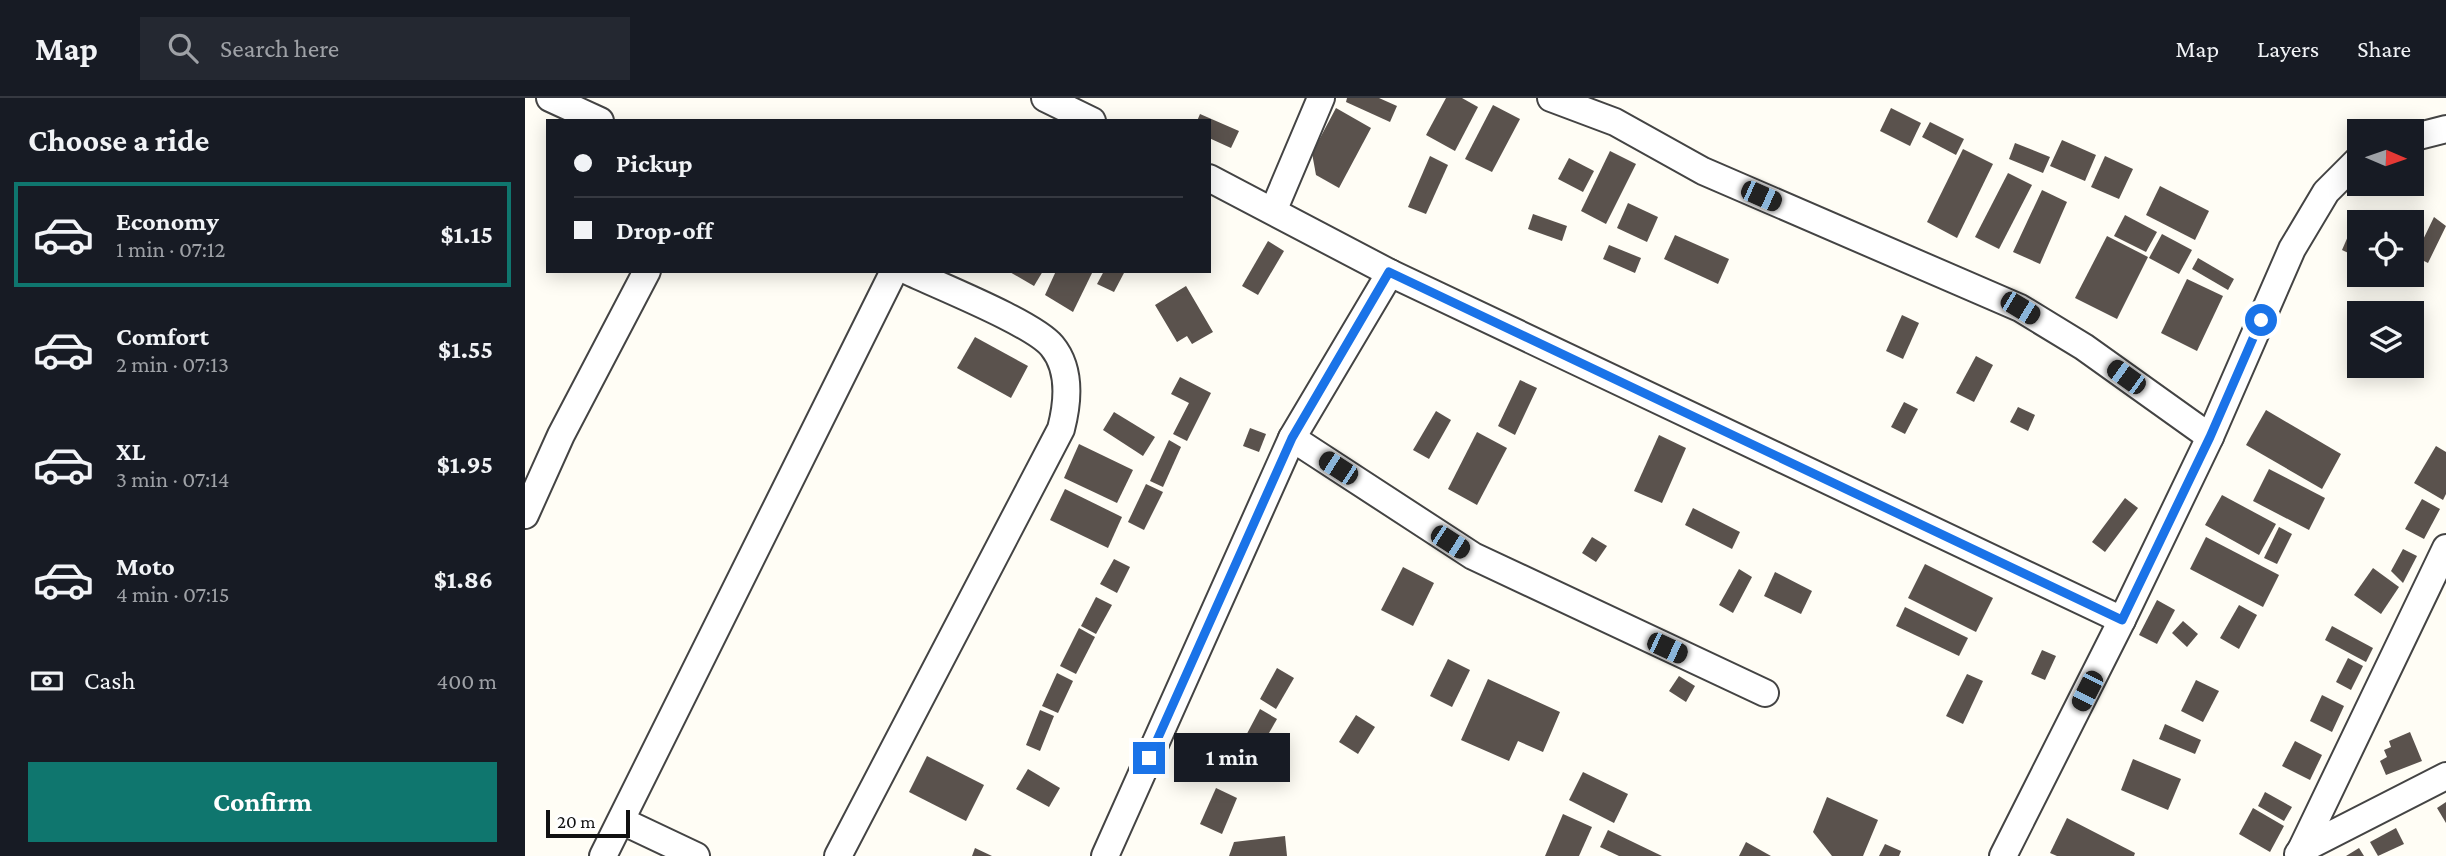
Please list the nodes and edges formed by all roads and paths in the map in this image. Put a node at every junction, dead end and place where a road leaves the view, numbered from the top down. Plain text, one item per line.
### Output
1 (550, 98) edge
2 (1045, 98) edge
3 (1321, 98) edge
4 (1551, 98) edge
5 (596, 119) edge
6 (1088, 119) edge
7 (2446, 129) edge
8 (2424, 135) edge
9 (2347, 171) edge
10 (1211, 179) edge
11 (1274, 209) junction
12 (1389, 272) junction
13 (646, 273) edge
14 (893, 273) edge
15 (912, 273) edge
16 (2210, 437) junction
17 (1292, 438) junction
18 (525, 515) edge
19 (2446, 548) edge
20 (2122, 620) junction
21 (1765, 693) dead end
22 (2446, 776) edge
23 (622, 821) junction
24 (2299, 853) edge
25 (603, 856) edge
26 (696, 856) edge
27 (838, 856) edge
28 (1105, 856) edge
29 (2003, 856) edge

1 - 5 street
2 - 6 street
3 - 11 street
4 - 16 street
7 - 8 street
9 - 16 street
10 - 11 street
11 - 12 street
12 - 17 street
12 - 20 street
13 - 18 street
14 - 23 street
15 - 27 street
16 - 20 street
17 - 21 street
17 - 28 street
19 - 24 street
20 - 29 street
22 - 24 street
23 - 25 street
23 - 26 street

